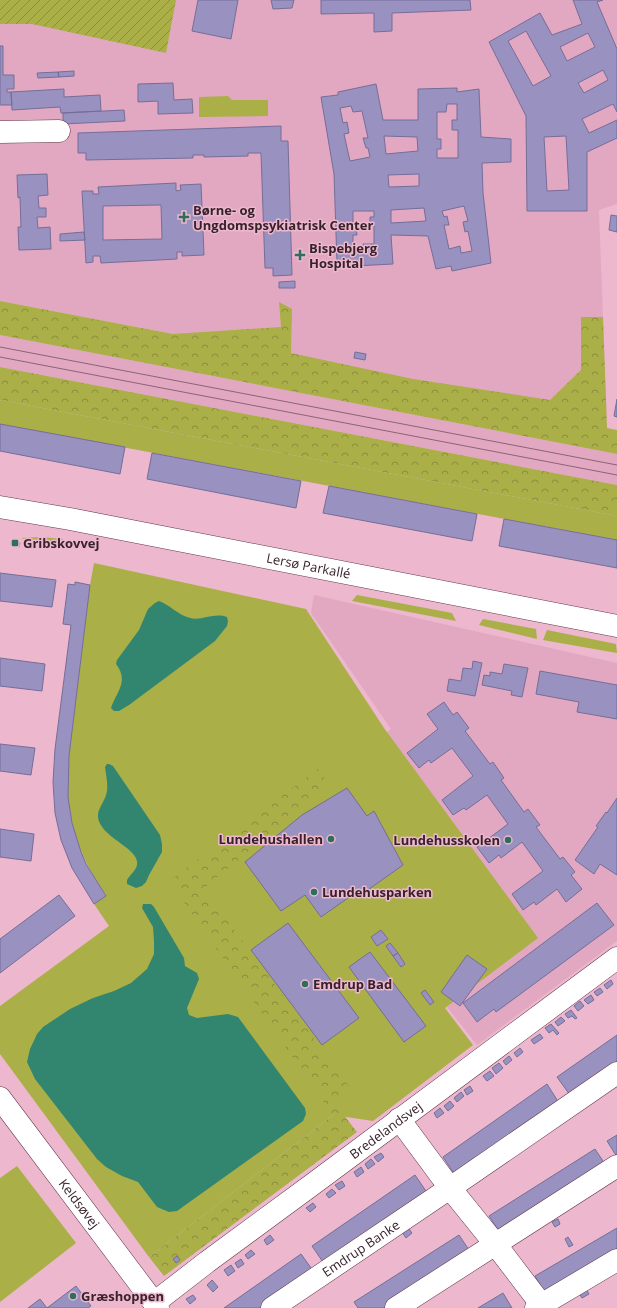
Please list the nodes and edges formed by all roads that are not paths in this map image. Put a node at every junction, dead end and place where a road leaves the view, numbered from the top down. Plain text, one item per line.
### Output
1 (58, 131) dead end
2 (0, 132) edge
3 (0, 507) edge
4 (617, 626) edge
5 (617, 958) edge
6 (617, 1073) edge
7 (0, 1098) edge
8 (399, 1119) junction
9 (617, 1166) edge
10 (450, 1188) junction
11 (496, 1245) junction
12 (617, 1260) edge
13 (156, 1305) edge
14 (540, 1307) edge
15 (272, 1308) edge
16 (396, 1308) edge

1 - 2 street
3 - 4 street, Lersø Parkallé
5 - 8 street, Bredelandsvej
6 - 10 street, Emdrup Banke
7 - 13 street, Keldsøvej
8 - 10 street
8 - 13 street, Bredelandsvej
9 - 11 street
10 - 11 street
10 - 15 street, Emdrup Banke
11 - 14 street
11 - 16 street
12 - 14 street

